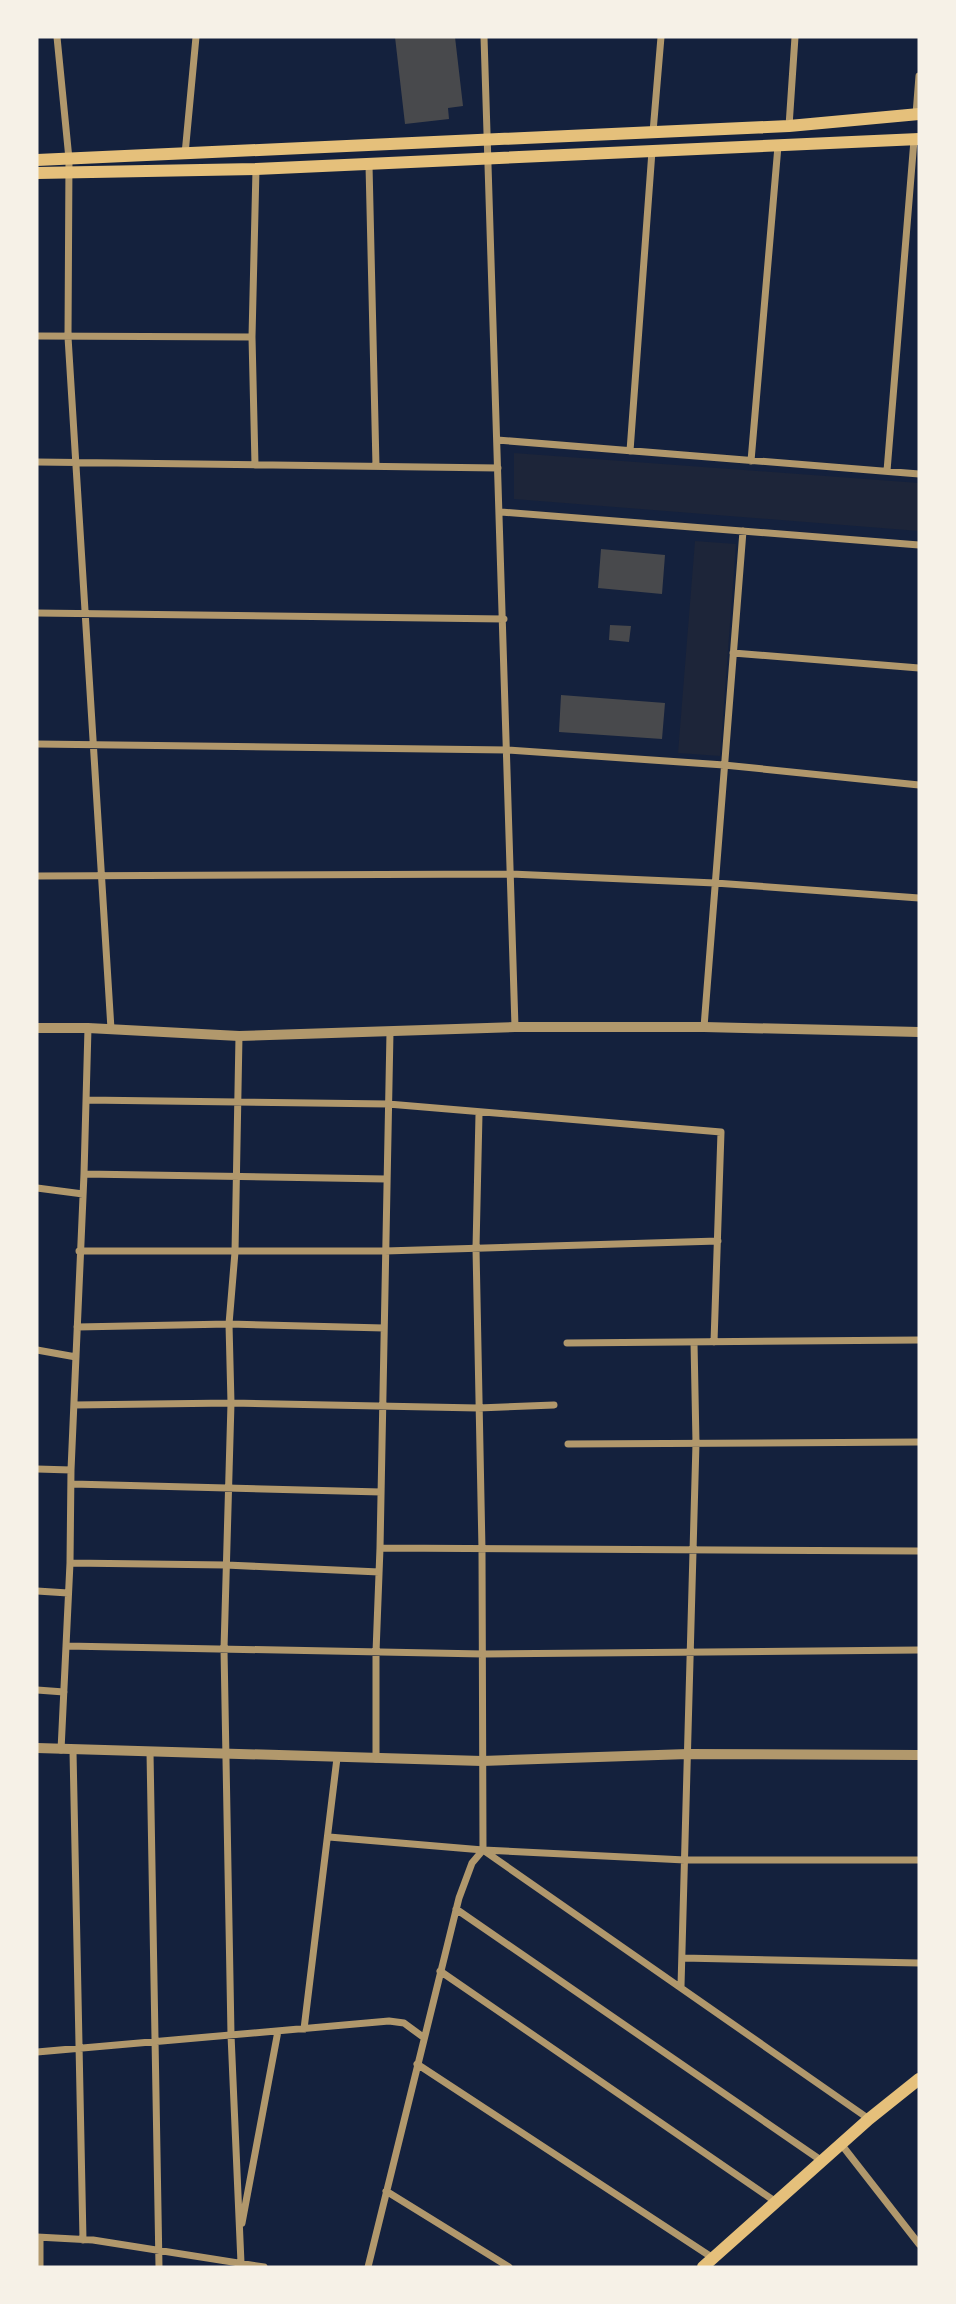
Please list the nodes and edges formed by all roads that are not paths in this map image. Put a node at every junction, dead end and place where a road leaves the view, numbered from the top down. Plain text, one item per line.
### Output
1 (57, 37) edge
2 (196, 37) edge
3 (484, 37) edge
4 (661, 37) edge
5 (795, 37) edge
6 (919, 76) edge
7 (918, 114) edge
8 (789, 126) junction
9 (653, 132) junction
10 (488, 140) junction
11 (916, 140) edge
12 (778, 146) junction
13 (652, 151) junction
14 (185, 154) junction
15 (488, 158) junction
16 (37, 160) edge
17 (68, 165) junction
18 (369, 165) junction
19 (256, 169) junction
20 (37, 173) edge
21 (37, 336) edge
22 (68, 337) junction
23 (252, 337) junction
24 (497, 440) junction
25 (630, 451) junction
26 (751, 461) junction
27 (37, 463) edge
28 (76, 463) junction
29 (255, 465) junction
30 (376, 466) junction
31 (499, 468) junction
32 (887, 471) junction
33 (919, 474) edge
34 (501, 512) junction
35 (743, 531) junction
36 (919, 545) edge
37 (37, 613) edge
38 (86, 614) junction
39 (504, 619) junction
40 (733, 653) junction
41 (919, 668) edge
42 (37, 744) edge
43 (94, 745) junction
44 (507, 750) junction
45 (724, 765) junction
46 (919, 785) edge
47 (511, 874) junction
48 (37, 876) edge
49 (102, 877) junction
50 (715, 883) junction
51 (919, 898) edge
52 (515, 1027) junction
53 (704, 1027) junction
54 (37, 1028) edge
55 (88, 1028) junction
56 (111, 1029) junction
57 (390, 1031) junction
58 (919, 1032) edge
59 (239, 1036) junction
60 (86, 1100) junction
61 (238, 1102) junction
62 (387, 1104) junction
63 (479, 1114) junction
64 (84, 1174) junction
65 (235, 1175) junction
66 (386, 1179) junction
67 (37, 1188) edge
68 (83, 1194) junction
69 (718, 1241) junction
70 (475, 1248) junction
71 (79, 1251) junction
72 (385, 1251) junction
73 (234, 1252) junction
74 (229, 1324) junction
75 (77, 1327) junction
76 (384, 1328) junction
77 (919, 1340) edge
78 (694, 1342) junction
79 (714, 1342) junction
80 (567, 1343) dead end
81 (37, 1350) edge
82 (76, 1357) junction
83 (230, 1403) junction
84 (75, 1405) junction
85 (554, 1405) dead end
86 (383, 1407) junction
87 (478, 1408) junction
88 (919, 1442) edge
89 (696, 1443) junction
90 (568, 1444) dead end
91 (37, 1469) edge
92 (71, 1470) junction
93 (72, 1484) junction
94 (228, 1488) junction
95 (381, 1492) junction
96 (380, 1548) junction
97 (482, 1550) junction
98 (692, 1551) junction
99 (919, 1551) edge
100 (70, 1563) junction
101 (226, 1565) junction
102 (379, 1572) junction
103 (37, 1591) edge
104 (68, 1594) junction
105 (66, 1646) junction
106 (224, 1649) junction
107 (919, 1650) edge
108 (692, 1651) junction
109 (376, 1652) junction
110 (483, 1654) junction
111 (37, 1690) edge
112 (64, 1692) junction
113 (37, 1748) edge
114 (61, 1750) junction
115 (73, 1751) junction
116 (150, 1752) junction
117 (225, 1754) junction
118 (688, 1754) junction
119 (919, 1755) edge
120 (337, 1758) junction
121 (376, 1759) junction
122 (482, 1761) junction
123 (329, 1837) junction
124 (483, 1850) junction
125 (685, 1860) junction
126 (919, 1860) edge
127 (456, 1909) junction
128 (682, 1958) junction
129 (919, 1963) edge
130 (440, 1971) junction
131 (681, 1986) junction
132 (304, 2029) junction
133 (278, 2031) junction
134 (231, 2035) junction
135 (423, 2037) junction
136 (155, 2042) junction
137 (79, 2048) junction
138 (37, 2052) edge
139 (417, 2064) junction
140 (919, 2079) edge
141 (869, 2119) junction
142 (841, 2144) junction
143 (822, 2161) junction
144 (386, 2191) junction
145 (776, 2202) junction
146 (240, 2237) junction
147 (38, 2238) edge
148 (83, 2240) junction
149 (919, 2244) edge
150 (159, 2250) junction
151 (713, 2258) junction
152 (241, 2263) junction
153 (40, 2267) edge
154 (159, 2267) edge
155 (264, 2267) edge
156 (368, 2267) edge
157 (509, 2267) edge
158 (703, 2267) edge

1 - 17 street
2 - 14 street
3 - 10 street
4 - 9 street
5 - 8 street
6 - 7 street
7 - 8 main road
8 - 9 main road
9 - 10 main road
10 - 14 main road
10 - 15 street
11 - 12 main road
11 - 32 street
12 - 13 main road
12 - 26 street
13 - 15 main road
13 - 25 street
14 - 17 main road
15 - 18 main road
15 - 24 street
16 - 17 main road
17 - 19 main road
17 - 20 main road
17 - 22 street
18 - 19 main road
18 - 30 street
19 - 23 street
21 - 22 street
22 - 23 street
22 - 28 street
23 - 29 street
24 - 25 street
24 - 31 street
25 - 26 street
26 - 32 street
27 - 28 street
28 - 29 street
28 - 38 street
29 - 30 street
30 - 31 street
31 - 34 street
32 - 33 street
34 - 35 street
34 - 39 street
35 - 36 street
35 - 40 street
37 - 38 street
38 - 39 street
38 - 43 street
39 - 44 street
40 - 41 street
40 - 45 street
42 - 43 street
43 - 44 street
43 - 49 street
44 - 45 street
44 - 47 street
45 - 46 street
45 - 50 street
47 - 49 street
47 - 50 street
47 - 52 street
48 - 49 street
49 - 56 street
50 - 51 street
50 - 53 street
52 - 53 street
52 - 57 street
53 - 58 street
54 - 55 street
55 - 56 street
55 - 60 street
56 - 59 street
57 - 59 street
57 - 62 street
59 - 61 street
60 - 61 street
60 - 64 street
61 - 62 street
61 - 65 street
62 - 63 street
62 - 66 street
63 - 69 street
63 - 70 street
64 - 65 street
64 - 68 street
65 - 66 street
65 - 73 street
66 - 72 street
67 - 68 street
68 - 71 street
69 - 70 street
69 - 79 street
70 - 72 street
70 - 87 street
71 - 73 street
71 - 75 street
72 - 73 street
72 - 76 street
73 - 74 street
74 - 75 street
74 - 76 street
74 - 83 street
75 - 82 street
76 - 86 street
77 - 79 street
78 - 79 street
78 - 80 street
78 - 89 street
81 - 82 street
82 - 84 street
83 - 84 street
83 - 86 street
83 - 94 street
84 - 92 street
85 - 87 street
86 - 87 street
86 - 95 street
87 - 97 street
88 - 89 street
89 - 90 street
89 - 98 street
91 - 92 street
92 - 93 street
93 - 94 street
93 - 100 street
94 - 95 street
94 - 101 street
95 - 96 street
96 - 97 street
96 - 102 street
97 - 98 street
97 - 110 street
98 - 99 street
98 - 108 street
100 - 101 street
100 - 104 street
101 - 102 street
101 - 106 street
102 - 109 street
103 - 104 street
104 - 105 street
105 - 106 street
105 - 112 street
106 - 109 street
106 - 117 street
107 - 108 street
108 - 110 street
108 - 118 street
109 - 110 street
109 - 121 street
110 - 122 street
111 - 112 street
112 - 114 street
113 - 114 street
114 - 115 street
115 - 116 street
115 - 137 street
116 - 117 street
116 - 136 street
117 - 120 street
117 - 134 street
118 - 119 street
118 - 122 street
118 - 125 street
120 - 121 street
120 - 123 street
121 - 122 street
122 - 124 street
123 - 124 street
123 - 132 street
124 - 125 street
124 - 127 street
124 - 131 street
125 - 126 street
125 - 128 street
127 - 130 street
127 - 143 street
128 - 129 street
128 - 131 street
130 - 135 street
130 - 145 street
131 - 141 street
132 - 133 street
132 - 135 street
133 - 134 street
133 - 146 street
134 - 136 street
134 - 146 street
135 - 139 street
136 - 137 street
136 - 150 street
137 - 138 street
137 - 148 street
139 - 144 street
139 - 151 street
140 - 141 main road
141 - 142 main road
142 - 143 main road
142 - 149 street
143 - 145 main road
144 - 156 street
144 - 157 street
145 - 151 main road
146 - 152 street
147 - 148 street
147 - 153 street
148 - 150 street
150 - 152 street
150 - 154 street
151 - 158 main road
152 - 155 street

